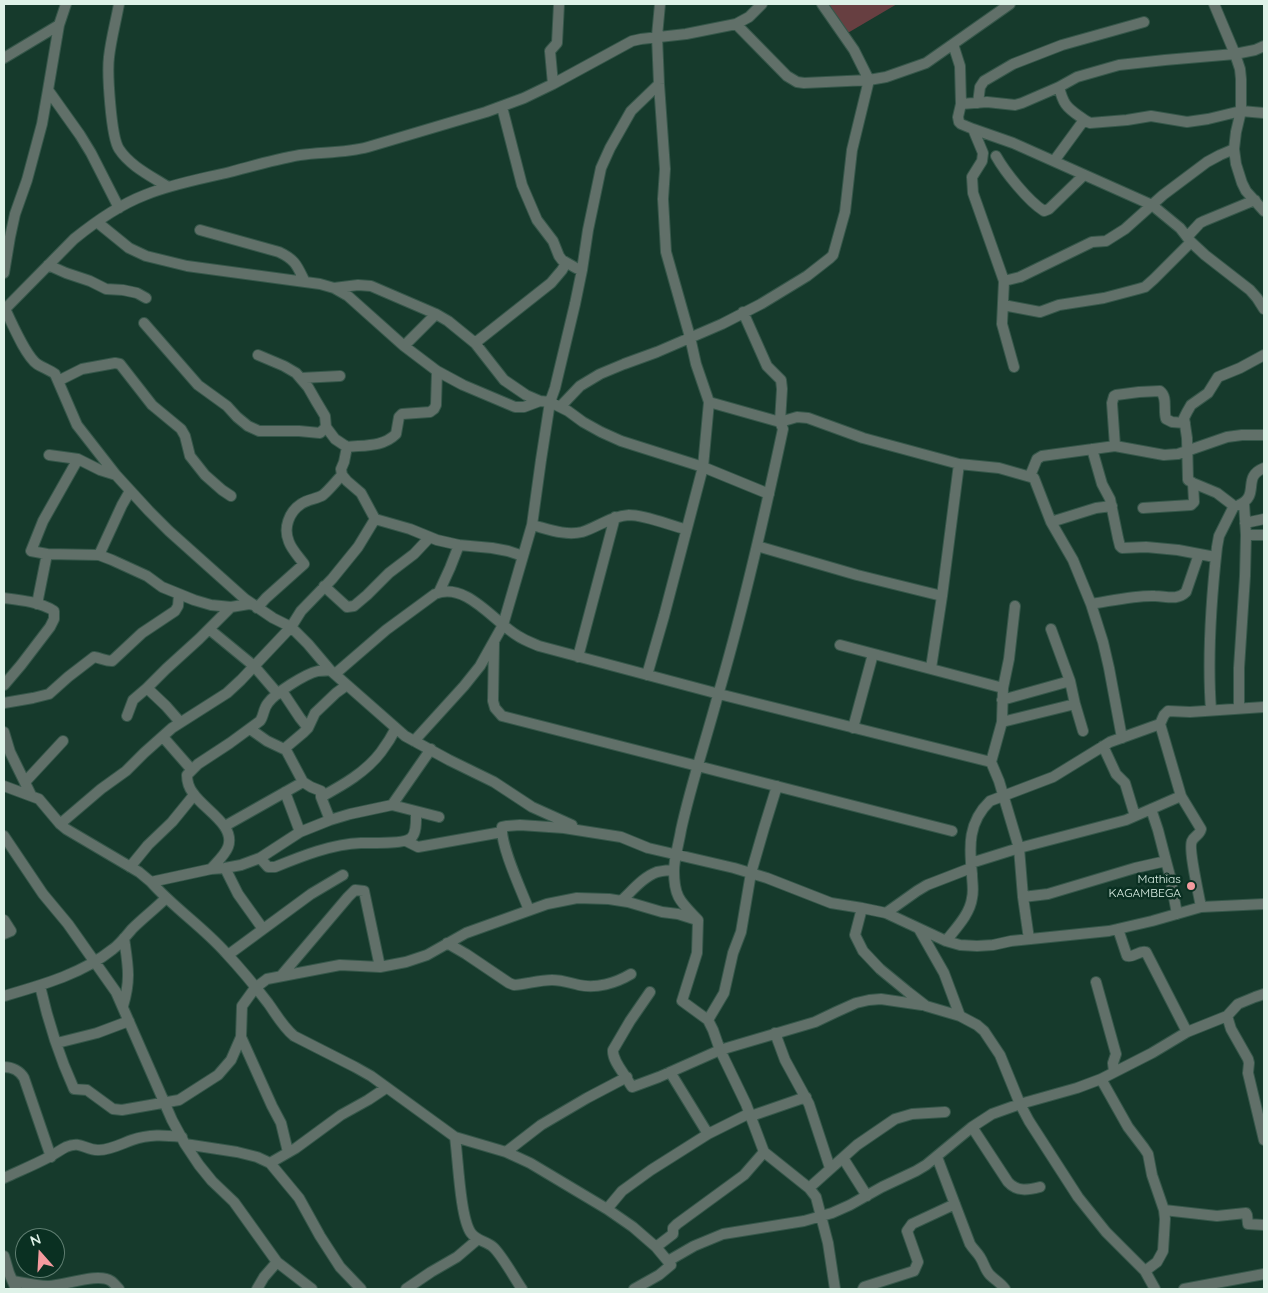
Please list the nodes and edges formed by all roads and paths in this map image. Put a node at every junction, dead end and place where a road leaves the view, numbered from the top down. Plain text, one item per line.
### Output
1 (66, 4) edge
2 (119, 4) edge
3 (560, 4) edge
4 (660, 4) edge
5 (762, 4) edge
6 (822, 4) edge
7 (1010, 4) edge
8 (1214, 4) edge
9 (1144, 22) dead end
10 (736, 24) junction
11 (59, 25) junction
12 (657, 36) junction
13 (953, 44) junction
14 (1264, 46) edge
15 (1235, 54) junction
16 (4, 58) edge
17 (870, 80) junction
18 (553, 84) junction
19 (659, 84) junction
20 (1059, 87) junction
21 (48, 90) junction
22 (978, 103) junction
23 (961, 104) junction
24 (502, 107) junction
25 (1241, 111) junction
26 (1264, 113) edge
27 (1084, 120) junction
28 (972, 130) junction
29 (1234, 149) junction
30 (996, 156) dead end
31 (1054, 161) junction
32 (1084, 175) junction
33 (168, 187) junction
34 (1254, 200) junction
35 (1152, 205) junction
36 (119, 208) junction
37 (1264, 211) edge
38 (15, 214) junction
39 (4, 217) edge
40 (97, 222) junction
41 (200, 230) dead end
42 (1189, 240) junction
43 (566, 264) junction
44 (48, 265) junction
45 (582, 270) junction
46 (4, 273) edge
47 (1004, 281) junction
48 (306, 282) junction
49 (334, 288) junction
50 (146, 298) dead end
51 (1003, 305) junction
52 (4, 309) edge
53 (1264, 309) edge
54 (744, 312) junction
55 (436, 314) junction
56 (144, 323) dead end
57 (690, 337) junction
58 (475, 342) junction
59 (404, 346) junction
60 (258, 355) dead end
61 (1264, 355) edge
62 (1014, 367) dead end
63 (437, 371) junction
64 (340, 376) dead end
65 (301, 378) junction
66 (58, 380) junction
67 (709, 402) junction
68 (550, 403) junction
69 (780, 422) junction
70 (1185, 423) junction
71 (326, 427) junction
72 (1264, 436) edge
73 (1115, 446) junction
74 (347, 447) junction
75 (1092, 449) junction
76 (1187, 452) junction
77 (49, 455) dead end
78 (78, 459) junction
79 (959, 464) junction
80 (702, 467) junction
81 (1264, 468) edge
82 (342, 474) junction
83 (116, 475) junction
84 (1030, 476) junction
85 (1192, 483) junction
86 (130, 491) junction
87 (769, 494) junction
88 (231, 496) dead end
89 (1239, 504) junction
90 (1112, 506) junction
91 (1143, 508) dead end
92 (615, 517) junction
93 (375, 519) junction
94 (1264, 519) edge
95 (1051, 522) junction
96 (1246, 524) junction
97 (532, 525) junction
98 (686, 530) junction
99 (1246, 535) junction
100 (1264, 535) edge
101 (430, 537) junction
102 (459, 545) junction
103 (757, 546) junction
104 (47, 554) junction
105 (1199, 554) junction
106 (99, 555) junction
107 (523, 556) junction
108 (1216, 557) junction
109 (324, 586) junction
110 (439, 592) junction
111 (179, 595) junction
112 (942, 596) junction
113 (4, 598) edge
114 (37, 604) junction
115 (1091, 604) junction
116 (231, 606) junction
117 (255, 606) junction
118 (1015, 606) dead end
119 (503, 625) junction
120 (291, 627) junction
121 (209, 629) junction
122 (1051, 629) dead end
123 (494, 642) junction
124 (840, 645) dead end
125 (874, 654) junction
126 (578, 657) junction
127 (254, 666) junction
128 (931, 668) junction
129 (332, 672) junction
130 (647, 675) junction
131 (1070, 681) junction
132 (347, 685) junction
133 (4, 686) edge
134 (147, 688) junction
135 (1004, 688) junction
136 (280, 693) junction
137 (719, 694) junction
138 (1002, 700) junction
139 (6, 703) edge
140 (1075, 704) junction
141 (1264, 707) edge
142 (1239, 708) junction
143 (1211, 710) junction
144 (127, 716) dead end
145 (180, 722) junction
146 (1002, 722) junction
147 (1160, 724) junction
148 (308, 728) junction
149 (396, 728) junction
150 (853, 728) junction
151 (250, 729) junction
152 (1084, 731) dead end
153 (4, 732) edge
154 (163, 737) junction
155 (1122, 738) junction
156 (63, 741) dead end
157 (414, 741) junction
158 (1103, 746) junction
159 (284, 748) junction
160 (431, 749) junction
161 (991, 762) junction
162 (697, 766) junction
163 (191, 770) junction
164 (24, 782) junction
165 (303, 782) junction
166 (4, 786) edge
167 (778, 786) junction
168 (285, 792) junction
169 (31, 795) junction
170 (194, 795) junction
171 (1004, 796) junction
172 (1181, 796) junction
173 (321, 797) junction
174 (392, 806) junction
175 (1151, 809) junction
176 (416, 812) junction
177 (1135, 816) junction
178 (439, 817) dead end
179 (330, 820) junction
180 (60, 824) junction
181 (225, 826) junction
182 (582, 830) junction
183 (952, 831) dead end
184 (300, 832) junction
185 (502, 832) junction
186 (4, 836) edge
187 (406, 841) junction
188 (1019, 848) junction
189 (676, 855) junction
190 (260, 858) junction
191 (1166, 861) junction
192 (971, 865) junction
193 (130, 867) junction
194 (225, 868) junction
195 (211, 869) junction
196 (674, 870) junction
197 (751, 874) junction
198 (343, 875) dead end
199 (152, 882) junction
200 (166, 898) junction
201 (1023, 898) junction
202 (622, 901) junction
203 (1264, 904) edge
204 (1201, 907) junction
205 (862, 908) junction
206 (529, 910) junction
207 (886, 913) junction
208 (1177, 914) junction
209 (4, 920) edge
210 (698, 920) junction
211 (919, 928) junction
212 (263, 929) junction
213 (1118, 929) junction
214 (4, 934) edge
215 (124, 938) junction
216 (1029, 939) junction
217 (946, 941) junction
218 (447, 943) junction
219 (228, 954) junction
220 (94, 962) junction
221 (380, 967) junction
222 (631, 974) dead end
223 (281, 976) junction
224 (1096, 982) dead end
225 (40, 986) junction
226 (255, 988) junction
227 (650, 992) dead end
228 (1264, 995) edge
229 (4, 996) edge
230 (123, 1006) junction
231 (926, 1006) junction
232 (960, 1016) junction
233 (1227, 1016) junction
234 (708, 1020) junction
235 (129, 1021) junction
236 (1187, 1032) junction
237 (775, 1033) junction
238 (240, 1037) junction
239 (57, 1043) junction
240 (720, 1050) junction
241 (4, 1067) edge
242 (670, 1072) junction
243 (1114, 1072) junction
244 (626, 1078) junction
245 (1101, 1079) junction
246 (386, 1088) junction
247 (806, 1097) junction
248 (165, 1103) junction
249 (1020, 1104) junction
250 (945, 1112) dead end
251 (751, 1115) junction
252 (972, 1127) junction
253 (708, 1134) junction
254 (455, 1137) junction
255 (1264, 1140) edge
256 (183, 1141) junction
257 (288, 1152) junction
258 (506, 1152) junction
259 (764, 1152) junction
260 (51, 1157) junction
261 (937, 1157) junction
262 (843, 1158) junction
263 (270, 1163) junction
264 (830, 1168) junction
265 (4, 1178) edge
266 (1040, 1187) dead end
267 (809, 1188) junction
268 (867, 1196) junction
269 (955, 1204) junction
270 (607, 1208) junction
271 (1164, 1210) junction
272 (822, 1216) junction
273 (1264, 1225) edge
274 (477, 1240) junction
275 (656, 1247) junction
276 (4, 1256) edge
277 (668, 1261) junction
278 (277, 1262) junction
279 (1145, 1271) junction
280 (1264, 1274) edge
281 (14, 1285) edge
282 (1218, 1287) edge
283 (119, 1289) edge
284 (257, 1289) edge
285 (312, 1289) edge
286 (361, 1289) edge
287 (406, 1289) edge
288 (522, 1289) edge
289 (634, 1289) edge
290 (835, 1289) edge
291 (862, 1289) edge
292 (1004, 1289) edge
293 (1155, 1289) edge
294 (1184, 1289) edge

1 - 11 street
2 - 33 street
3 - 18 street
4 - 12 street
5 - 10 street
6 - 17 street
7 - 13 street
8 - 15 street
9 - 22 street
10 - 12 street
10 - 17 street
11 - 16 street
11 - 21 street
12 - 18 street
12 - 19 street
13 - 17 street
13 - 23 street
14 - 15 street
15 - 20 street
15 - 25 street
17 - 54 street
18 - 24 street
19 - 45 street
19 - 57 street
20 - 22 street
20 - 27 street
21 - 36 street
21 - 38 street
22 - 23 street
23 - 28 street
24 - 33 street
24 - 43 street
25 - 26 street
25 - 27 street
25 - 29 street
27 - 31 street
28 - 31 street
28 - 47 street
29 - 34 street
29 - 35 street
30 - 32 street
31 - 32 street
32 - 35 street
33 - 36 street
34 - 37 street
34 - 42 street
35 - 42 street
35 - 47 street
36 - 40 street
38 - 39 street
38 - 46 street
40 - 44 street
40 - 48 street
41 - 48 street
42 - 51 street
42 - 53 street
43 - 45 street
43 - 58 street
44 - 50 street
44 - 52 street
45 - 68 street
47 - 51 street
48 - 49 street
49 - 55 street
49 - 59 street
51 - 62 street
52 - 66 street
54 - 57 street
54 - 69 street
55 - 58 street
55 - 59 street
56 - 71 street
57 - 67 street
57 - 68 street
58 - 68 street
59 - 63 street
60 - 65 street
61 - 70 street
63 - 68 street
63 - 74 street
64 - 65 street
65 - 71 street
66 - 83 street
66 - 88 street
67 - 69 street
67 - 80 street
68 - 80 street
68 - 97 street
69 - 79 street
69 - 87 street
70 - 73 street
70 - 76 street
71 - 74 street
72 - 76 street
73 - 75 street
73 - 76 street
74 - 82 street
75 - 84 street
75 - 90 street
76 - 85 street
77 - 78 street
78 - 83 street
78 - 104 street
79 - 84 street
79 - 112 street
80 - 87 street
80 - 98 street
81 - 89 street
82 - 93 street
82 - 117 street
83 - 86 street
84 - 95 street
85 - 89 street
85 - 91 street
86 - 106 street
86 - 117 street
87 - 103 street
89 - 96 street
89 - 108 street
90 - 95 street
90 - 105 street
92 - 97 street
92 - 98 street
92 - 126 street
93 - 101 street
93 - 109 street
94 - 96 street
95 - 115 street
96 - 99 street
97 - 107 street
98 - 130 street
99 - 100 street
99 - 142 street
101 - 102 street
101 - 109 street
102 - 107 street
102 - 110 street
103 - 112 street
103 - 137 street
104 - 106 street
104 - 114 street
105 - 108 street
105 - 115 street
106 - 111 street
107 - 119 street
108 - 143 street
109 - 120 street
110 - 119 street
110 - 129 street
111 - 116 street
111 - 139 street
112 - 128 street
113 - 114 street
114 - 133 street
115 - 155 street
116 - 117 street
116 - 121 street
117 - 120 street
118 - 135 street
119 - 123 street
119 - 126 street
120 - 127 street
120 - 129 street
121 - 127 street
121 - 134 street
122 - 131 street
123 - 157 street
123 - 162 street
124 - 125 street
125 - 128 street
125 - 150 street
126 - 130 street
127 - 136 street
127 - 145 street
128 - 135 street
129 - 132 street
129 - 136 street
130 - 137 street
131 - 138 street
131 - 140 street
132 - 148 street
132 - 149 street
133 - 139 street
134 - 144 street
134 - 145 street
135 - 138 street
136 - 148 street
136 - 151 street
137 - 150 street
137 - 162 street
138 - 146 street
140 - 146 street
140 - 152 street
141 - 142 street
142 - 143 street
143 - 147 street
145 - 154 street
146 - 161 street
147 - 155 street
147 - 172 street
148 - 159 street
149 - 157 street
149 - 173 street
150 - 161 street
151 - 159 street
151 - 163 street
153 - 164 street
154 - 163 street
154 - 180 street
155 - 158 street
156 - 164 street
157 - 160 street
158 - 171 street
158 - 177 street
159 - 165 street
160 - 174 street
160 - 182 street
161 - 171 street
162 - 167 street
162 - 189 street
163 - 170 street
164 - 169 street
165 - 168 street
165 - 173 street
166 - 169 street
167 - 183 street
167 - 197 street
168 - 181 street
168 - 184 street
169 - 180 street
170 - 181 street
170 - 193 street
171 - 188 street
171 - 192 street
172 - 175 street
172 - 204 street
173 - 179 street
174 - 176 street
174 - 179 street
175 - 177 street
175 - 191 street
176 - 178 street
176 - 187 street
177 - 188 street
179 - 184 street
180 - 193 street
181 - 195 street
182 - 185 street
182 - 189 street
184 - 190 street
185 - 187 street
185 - 206 street
186 - 220 street
187 - 190 street
188 - 192 street
188 - 201 street
189 - 196 street
189 - 197 street
190 - 194 street
191 - 201 street
191 - 208 street
192 - 207 street
192 - 217 street
193 - 199 street
194 - 195 street
194 - 212 street
195 - 199 street
196 - 202 street
196 - 210 street
197 - 205 street
197 - 234 street
198 - 212 street
199 - 200 street
200 - 215 street
200 - 219 street
201 - 216 street
202 - 206 street
202 - 210 street
203 - 204 street
204 - 208 street
205 - 207 street
205 - 231 street
206 - 218 street
207 - 211 street
208 - 213 street
209 - 214 street
210 - 234 street
211 - 217 street
211 - 232 street
212 - 219 street
213 - 216 street
213 - 236 street
215 - 220 street
215 - 230 street
216 - 217 street
218 - 221 street
218 - 222 street
219 - 226 street
220 - 225 street
220 - 230 street
221 - 223 street
221 - 223 street
223 - 226 street
224 - 243 street
225 - 229 street
225 - 239 street
226 - 238 street
226 - 246 street
227 - 244 street
228 - 233 street
230 - 235 street
231 - 232 street
231 - 237 street
232 - 249 street
233 - 236 street
233 - 255 street
234 - 240 street
235 - 239 street
235 - 248 street
236 - 243 street
237 - 240 street
237 - 247 street
238 - 248 street
238 - 257 street
239 - 248 street
240 - 242 street
240 - 251 street
241 - 260 street
242 - 244 street
242 - 253 street
243 - 245 street
244 - 258 street
245 - 249 street
245 - 271 street
246 - 254 street
246 - 257 street
247 - 251 street
247 - 264 street
248 - 256 street
249 - 252 street
249 - 279 street
250 - 262 street
251 - 253 street
251 - 259 street
252 - 261 street
252 - 266 street
253 - 270 street
254 - 258 street
254 - 274 street
256 - 260 street
256 - 263 street
256 - 278 street
257 - 263 street
258 - 270 street
259 - 267 street
259 - 275 street
260 - 265 street
261 - 268 street
261 - 269 street
262 - 264 street
262 - 268 street
263 - 286 street
264 - 267 street
267 - 272 street
268 - 272 street
269 - 291 street
269 - 292 street
270 - 275 street
271 - 273 street
271 - 279 street
272 - 277 street
272 - 290 street
274 - 287 street
274 - 288 street
275 - 277 street
276 - 281 street
277 - 289 street
278 - 284 street
278 - 285 street
279 - 293 street
280 - 282 street
281 - 283 street
282 - 294 street

